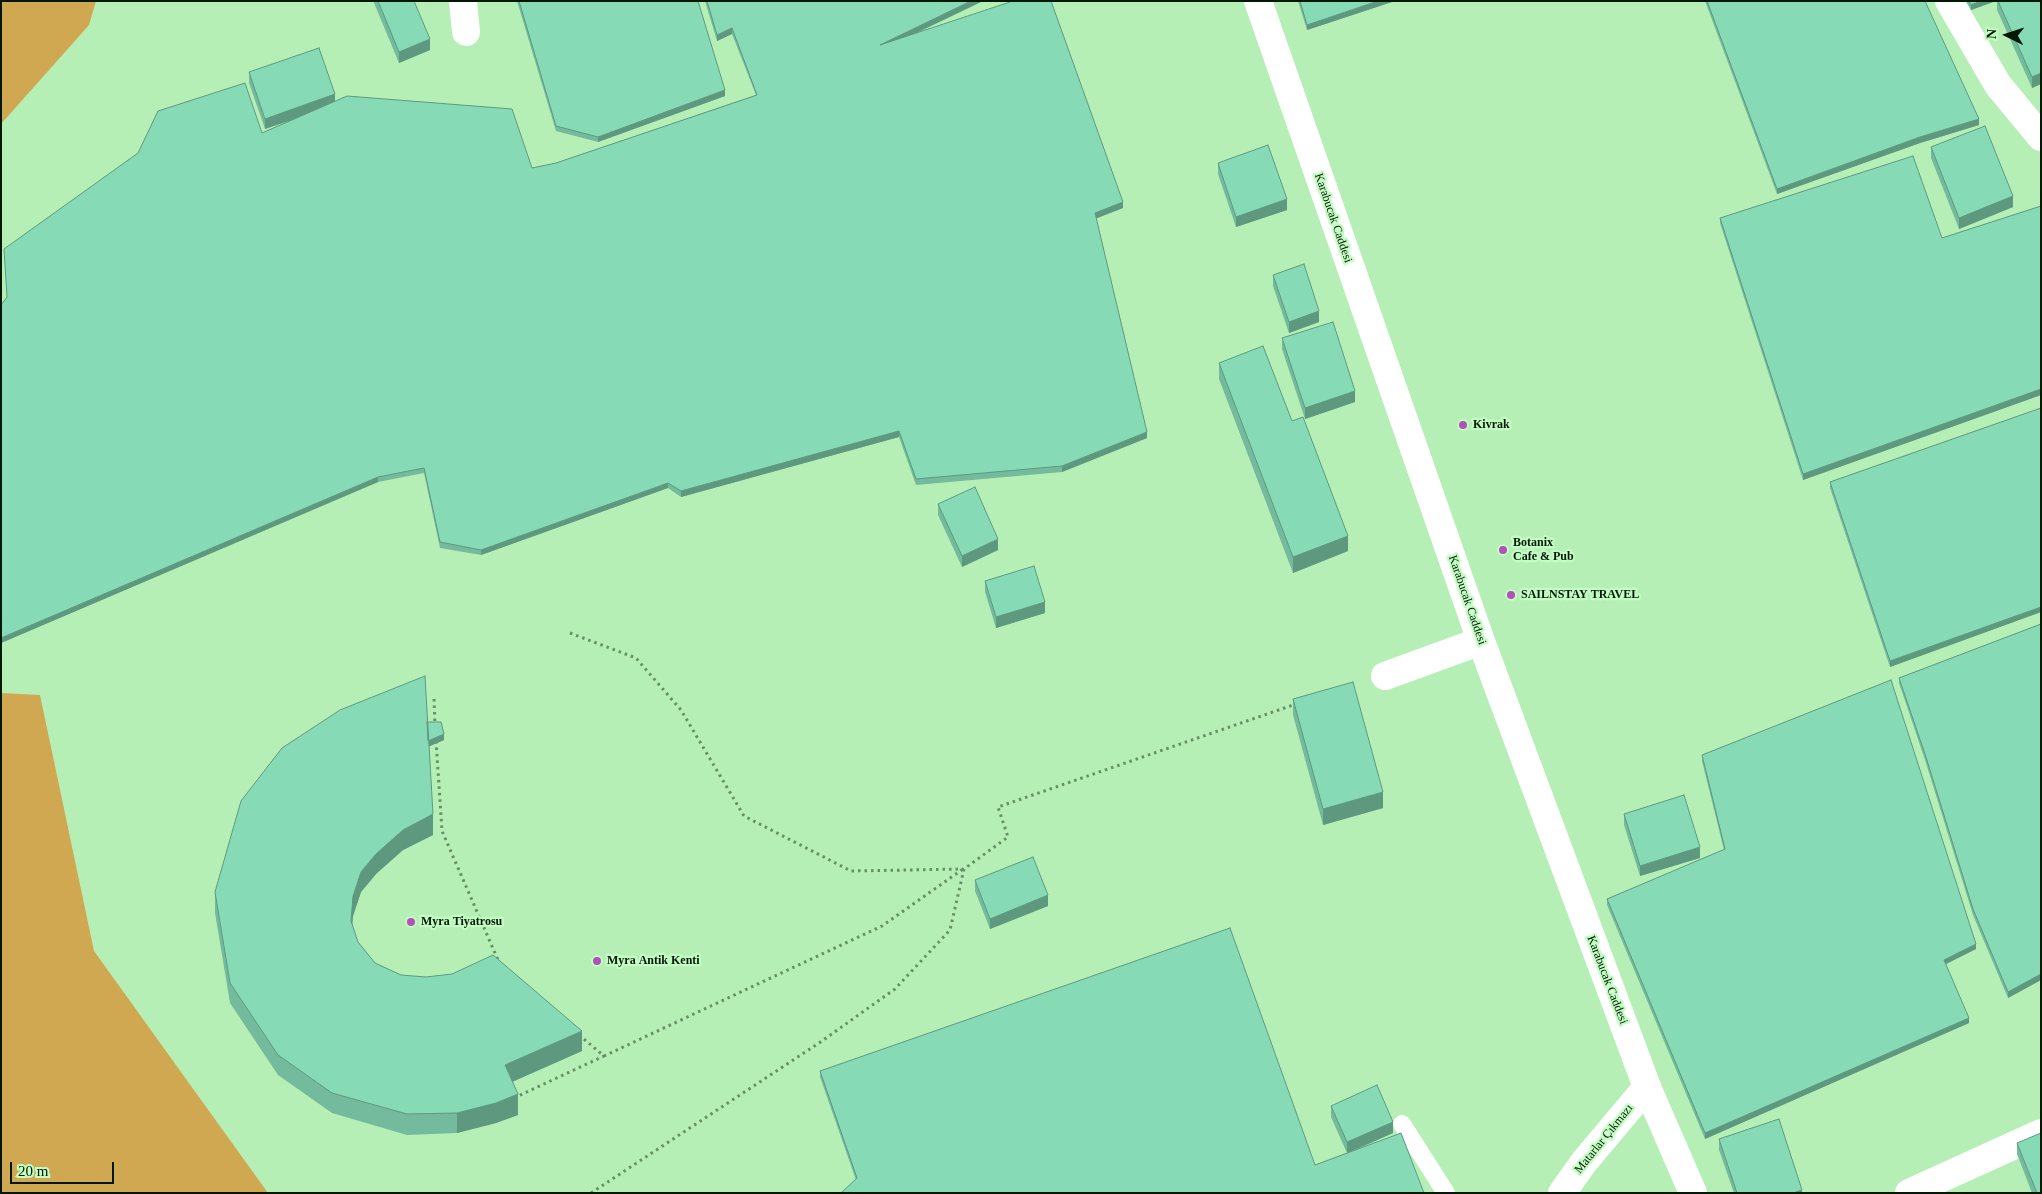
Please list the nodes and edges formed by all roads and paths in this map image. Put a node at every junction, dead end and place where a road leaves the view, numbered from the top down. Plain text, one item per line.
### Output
1 (463, 1) edge
2 (1258, 1) edge
3 (1949, 1) edge
4 (466, 32) dead end
5 (2041, 137) edge
6 (570, 633) dead end
7 (1481, 641) junction
8 (1384, 676) dead end
9 (434, 699) dead end
10 (1299, 702) edge
11 (436, 727) edge
12 (436, 737) edge
13 (964, 869) junction
14 (502, 968) edge
15 (575, 1031) edge
16 (604, 1056) junction
17 (1647, 1087) junction
18 (511, 1100) edge
19 (1402, 1124) dead end
20 (2041, 1133) edge
21 (592, 1193) edge
22 (1446, 1193) edge
23 (1562, 1193) edge
24 (1692, 1193) edge
25 (1909, 1193) edge

1 - 4 street
2 - 7 street, Karabucak Caddesi
3 - 5 street
6 - 13 path
7 - 8 street
7 - 17 street, Karabucak Caddesi
9 - 11 path
10 - 13 path
12 - 14 path
13 - 16 path
13 - 21 path
15 - 16 path
16 - 18 path
17 - 23 street, Matarlar Çıkmazı
17 - 24 street, Karabucak Caddesi
19 - 22 lane
20 - 25 street

